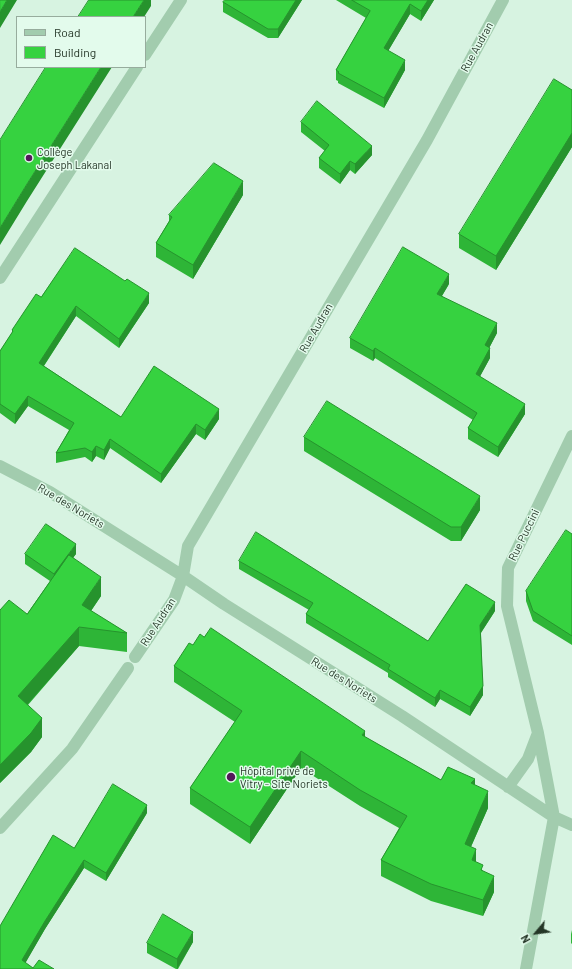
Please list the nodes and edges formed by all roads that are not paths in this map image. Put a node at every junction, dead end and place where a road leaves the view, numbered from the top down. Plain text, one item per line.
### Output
1 (181, 0) edge
2 (503, 0) edge
3 (146, 53) edge
4 (136, 68) edge
5 (0, 278) edge
6 (572, 436) edge
7 (0, 466) edge
8 (183, 576) junction
9 (135, 657) dead end
10 (128, 668) dead end
11 (538, 733) junction
12 (508, 787) junction
13 (554, 817) junction
14 (572, 825) edge
15 (0, 828) edge
16 (526, 969) edge

1 - 3 street
2 - 8 street, Rue Audran
4 - 5 street
6 - 11 street, Rue Puccini
7 - 8 street, Rue des Noriets
8 - 9 street, Rue Audran
8 - 12 street, Rue des Noriets
10 - 15 street
11 - 12 street
11 - 13 street, Rue Puccini
12 - 13 street, Rue des Noriets
13 - 14 street, Rue des Noriets
13 - 16 street

